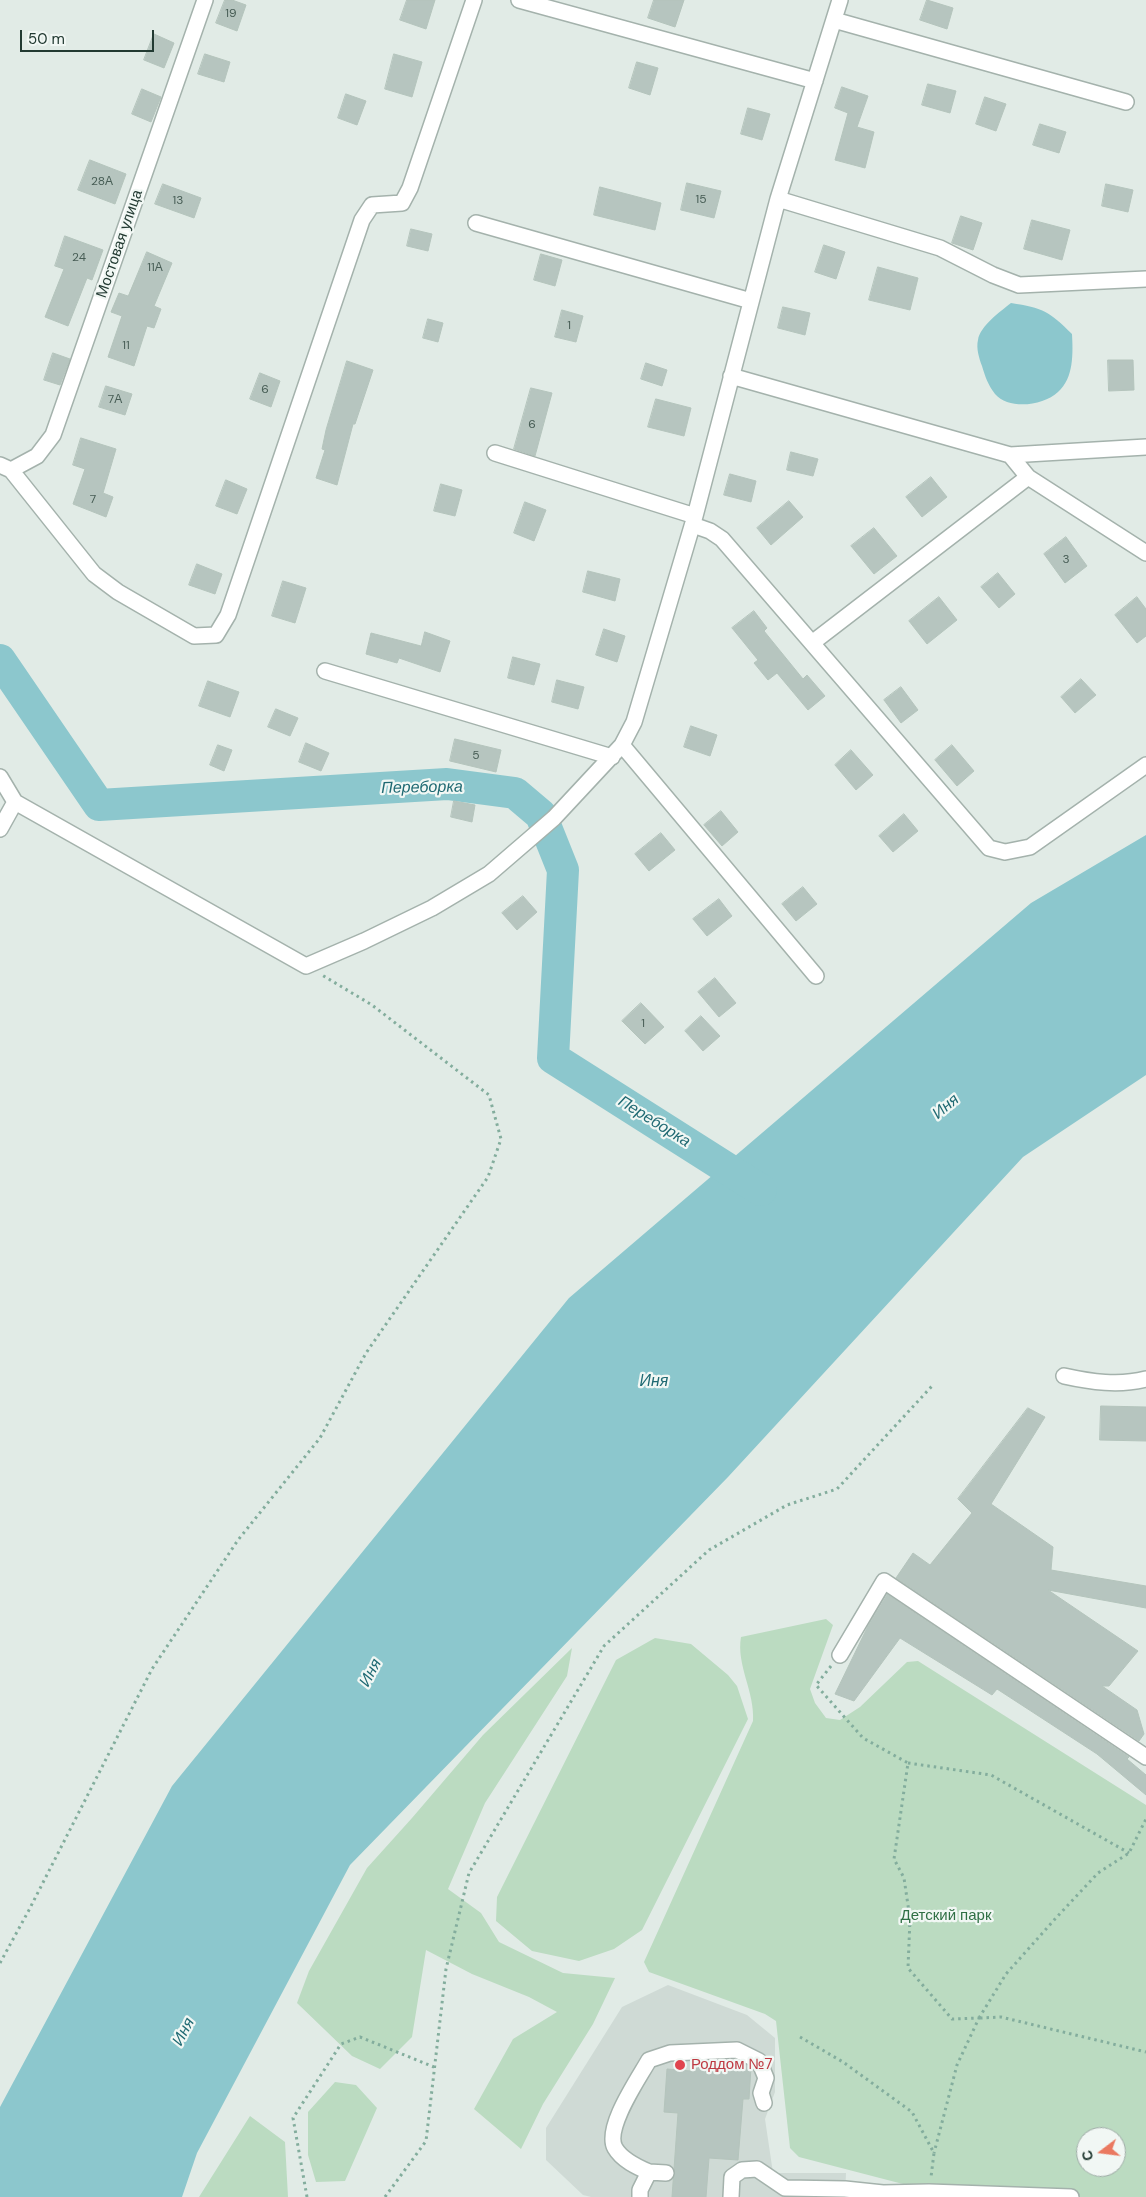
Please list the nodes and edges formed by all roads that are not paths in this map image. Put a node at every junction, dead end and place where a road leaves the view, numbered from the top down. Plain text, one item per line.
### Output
1 (205, 0) edge
2 (474, 0) edge
3 (518, 0) edge
4 (840, 0) edge
5 (834, 20) junction
6 (815, 81) junction
7 (1126, 102) dead end
8 (778, 199) junction
9 (476, 223) dead end
10 (1146, 280) edge
11 (751, 301) junction
12 (731, 376) junction
13 (1146, 446) edge
14 (495, 453) dead end
15 (1010, 454) junction
16 (6, 468) edge
17 (1028, 477) junction
18 (694, 521) junction
19 (1146, 553) edge
20 (812, 643) junction
21 (325, 671) dead end
22 (617, 751) junction
23 (1146, 765) edge
24 (0, 777) edge
25 (15, 802) junction
26 (0, 829) edge
27 (816, 976) dead end
28 (1064, 1376) dead end
29 (1146, 1379) edge
30 (840, 1655) road end
31 (1146, 1757) edge
32 (764, 2103) dead end
33 (649, 2172) junction
34 (666, 2173) dead end
35 (883, 2195) edge
36 (929, 2195) edge
37 (640, 2197) edge
38 (731, 2197) edge
39 (1071, 2197) edge

1 - 16 street, Мостовая улица
2 - 16 street
3 - 6 street
4 - 5 street
5 - 6 street
5 - 7 street
6 - 8 street
8 - 10 street
8 - 11 street
9 - 11 street
11 - 12 street
12 - 15 street
12 - 18 street
13 - 15 street
14 - 18 street
15 - 17 street
17 - 19 street
17 - 20 street
18 - 20 street
18 - 22 street
20 - 23 street
21 - 22 street
22 - 25 street
22 - 27 street
24 - 25 street
25 - 26 street
28 - 29 street
30 - 31 street
32 - 33 street
33 - 34 street
33 - 37 street
35 - 36 street
35 - 38 street
36 - 39 street

